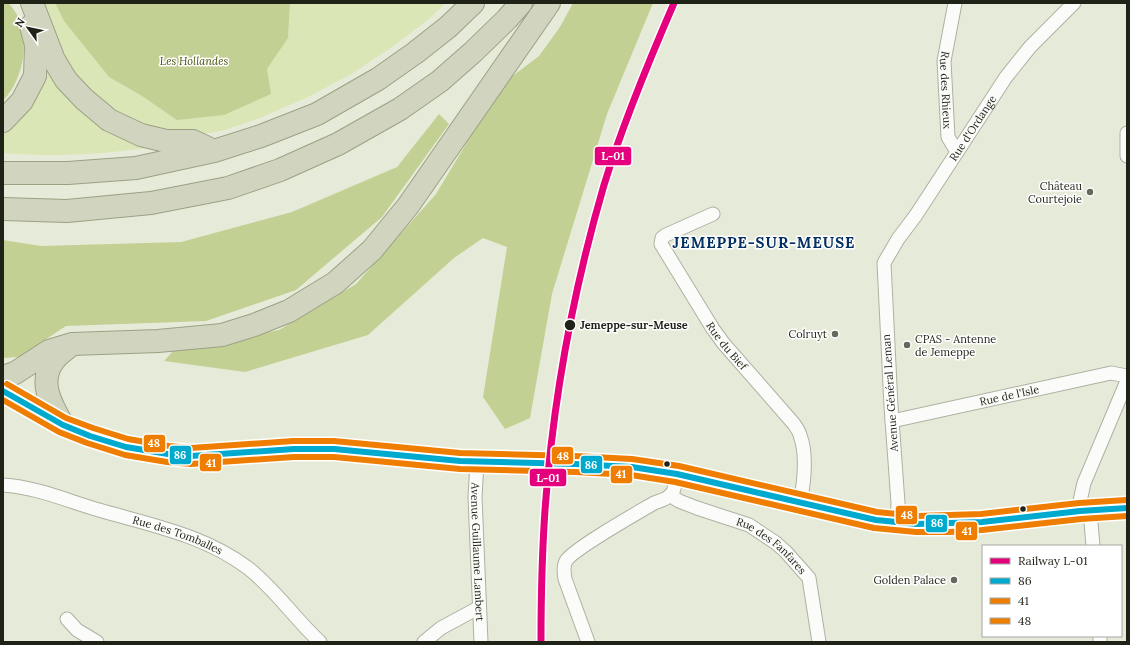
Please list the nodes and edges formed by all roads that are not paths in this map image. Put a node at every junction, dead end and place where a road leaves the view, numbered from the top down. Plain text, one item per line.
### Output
1 (22, 3) edge
2 (32, 3) edge
3 (473, 3) edge
4 (521, 3) edge
5 (549, 3) edge
6 (955, 3) edge
7 (1074, 3) edge
8 (3, 121) edge
9 (1127, 133) edge
10 (214, 151) junction
11 (958, 152) junction
12 (1127, 156) edge
13 (3, 173) edge
14 (3, 209) edge
15 (714, 214) dead end
16 (884, 263) joint
17 (72, 344) junction
18 (1127, 376) edge
19 (3, 377) edge
20 (1127, 381) edge
21 (3, 391) edge
22 (892, 421) junction
23 (63, 425) junction
24 (477, 462) junction
25 (677, 474) junction
26 (3, 485) edge
27 (670, 495) junction
28 (800, 503) junction
29 (1127, 508) edge
30 (1085, 511) junction
31 (897, 522) junction
32 (1093, 545) edge
33 (478, 608) junction
34 (67, 619) dead end
35 (97, 642) edge
36 (320, 642) edge
37 (424, 642) edge
38 (481, 642) edge
39 (588, 642) edge
40 (819, 642) edge

1 - 8 highway
2 - 10 highway
3 - 10 highway
4 - 14 highway
5 - 17 highway
6 - 11 street, Rue des Rhieux
7 - 11 street, Rue d'Ordange
9 - 12 street
10 - 13 highway
11 - 16 street, Rue d'Ordange
15 - 28 street, Rue du Bief
16 - 22 street, Avenue Général Leman
17 - 19 highway
17 - 23 highway
18 - 22 street, Rue de l'Isle
20 - 30 street
21 - 23 street
22 - 31 street, Avenue Général Leman
23 - 24 street
24 - 25 street
24 - 33 street, Avenue Guillaume Lambert
25 - 27 street
25 - 28 street
26 - 36 street, Rue des Tomballes
27 - 39 street
27 - 40 street, Rue des Fanfares
28 - 31 street
29 - 30 street
30 - 31 street
30 - 32 street
33 - 37 street
33 - 38 street, Avenue Guillaume Lambert
34 - 35 street

